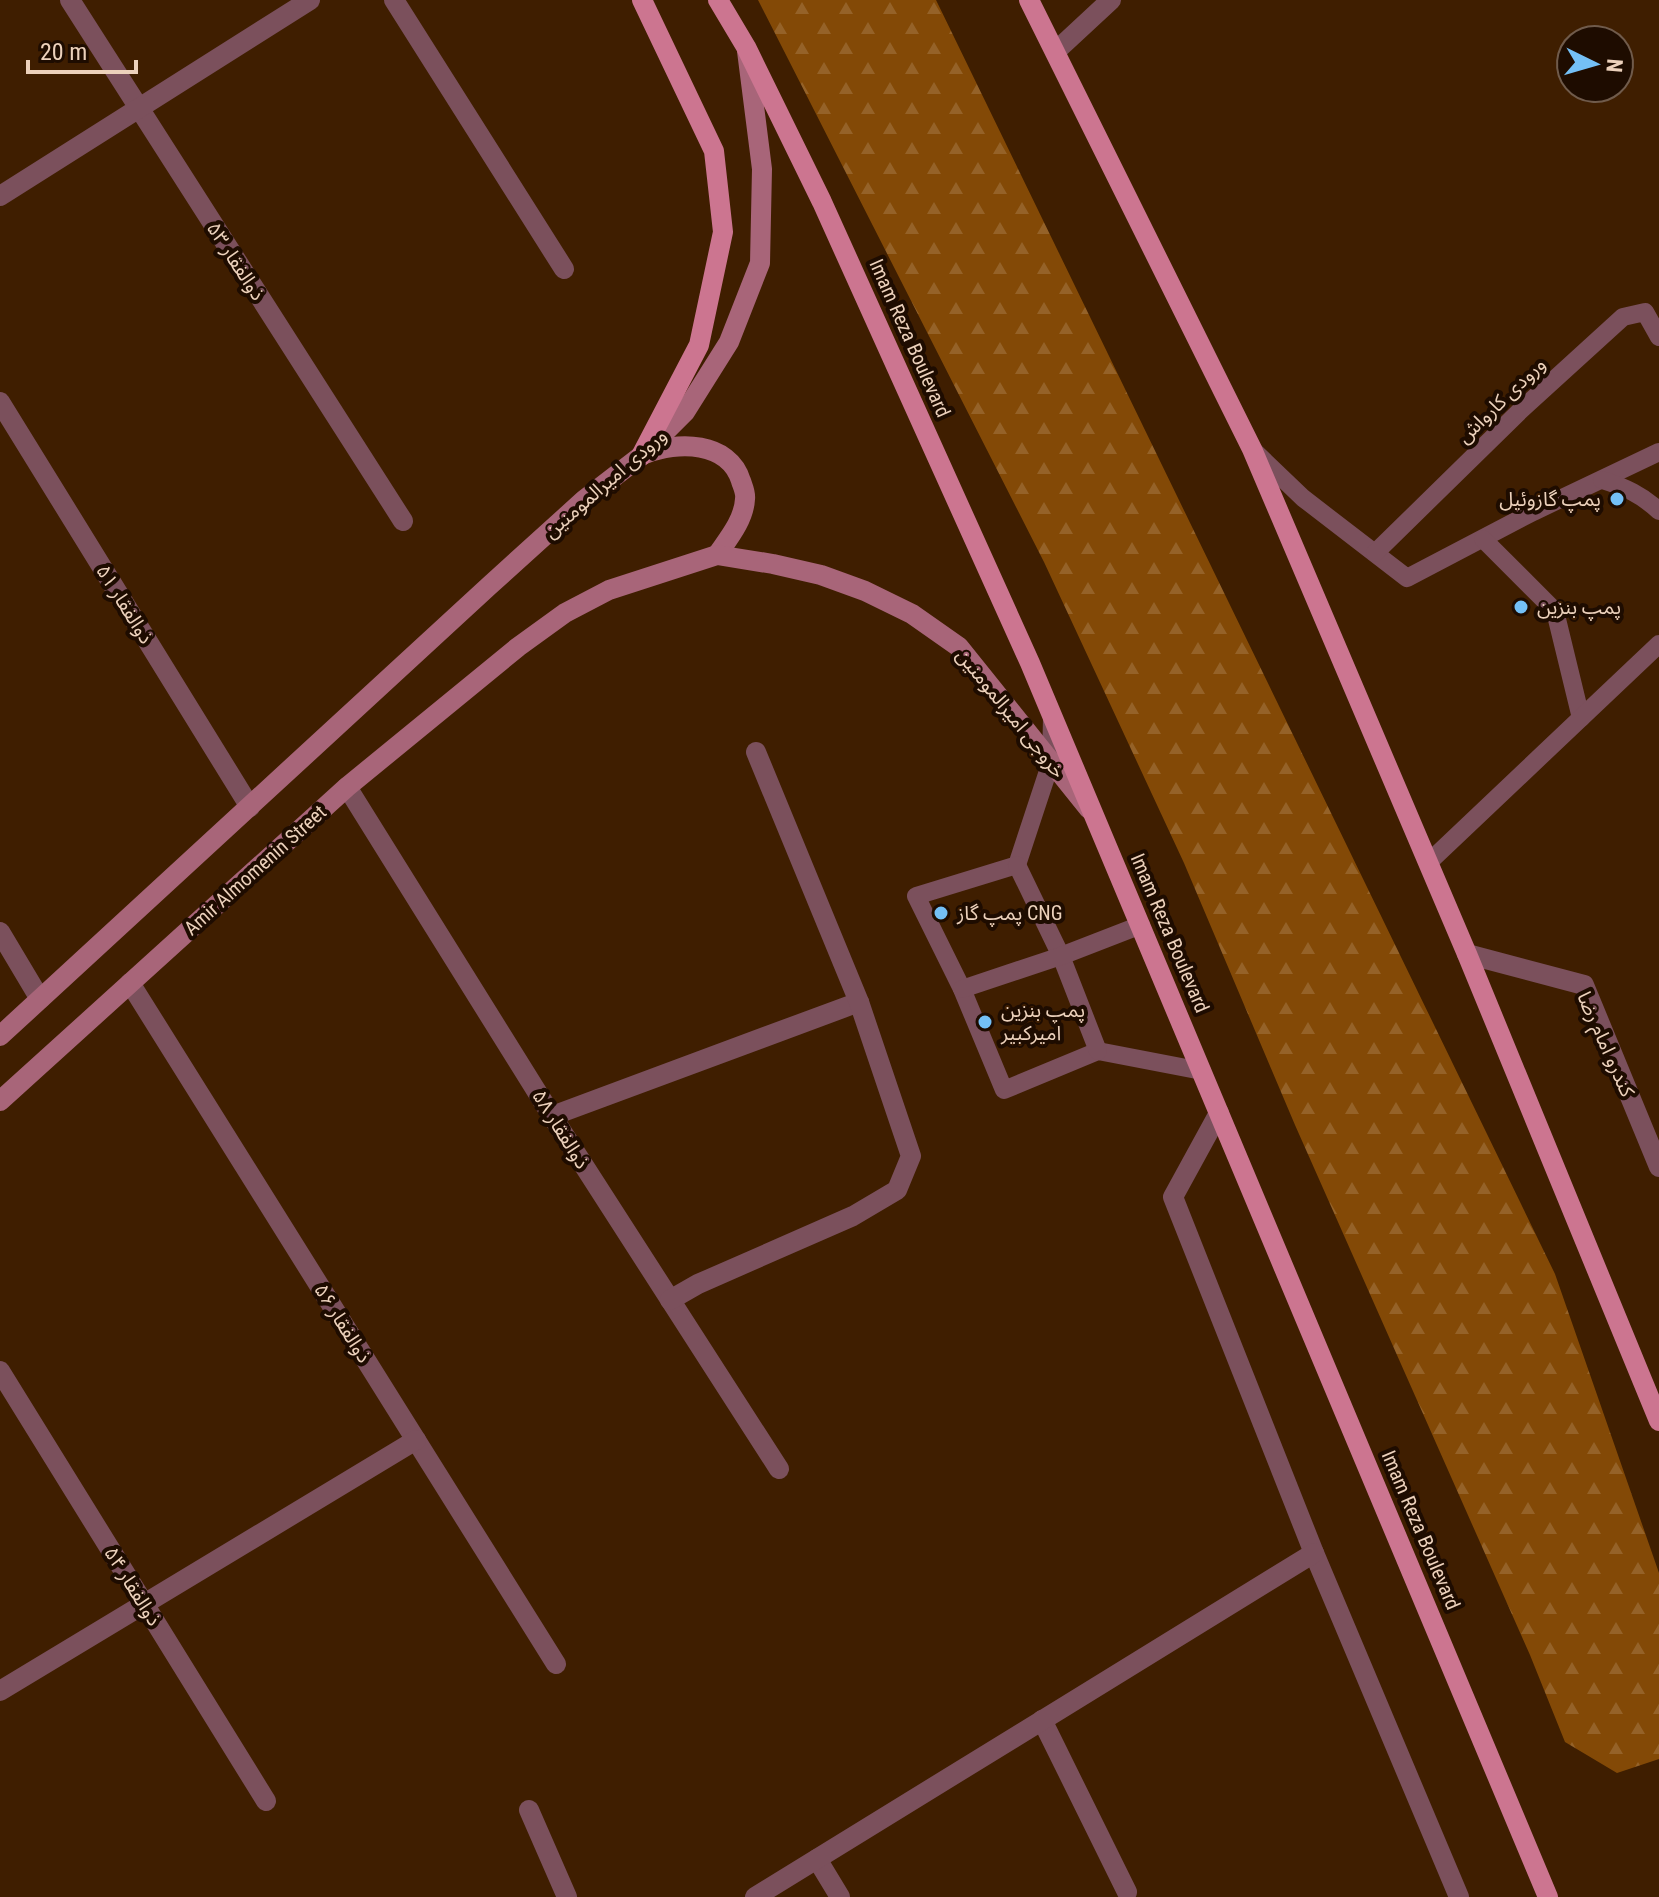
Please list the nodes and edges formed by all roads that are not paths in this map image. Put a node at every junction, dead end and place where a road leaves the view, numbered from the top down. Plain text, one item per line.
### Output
1 (70, 0) edge
2 (310, 0) edge
3 (394, 0) edge
4 (642, 0) edge
5 (718, 0) edge
6 (1029, 0) edge
7 (1111, 0) edge
8 (746, 47) junction
9 (1056, 51) junction
10 (139, 108) junction
11 (0, 196) edge
12 (564, 269) dead end
13 (1659, 337) edge
14 (0, 402) edge
15 (1252, 449) junction
16 (1659, 452) edge
17 (641, 456) junction
18 (1602, 480) junction
19 (1659, 511) edge
20 (403, 521) dead end
21 (1483, 539) junction
22 (1375, 553) junction
23 (717, 555) junction
24 (1659, 644) edge
25 (518, 647) joint
26 (1052, 715) junction
27 (1581, 718) junction
28 (756, 752) dead end
29 (1051, 762) junction
30 (347, 787) junction
31 (250, 807) junction
32 (1096, 818) junction
33 (1428, 863) junction
34 (1017, 865) junction
35 (1141, 925) junction
36 (0, 932) edge
37 (1467, 954) junction
38 (1061, 956) junction
39 (130, 983) junction
40 (962, 989) junction
41 (40, 999) junction
42 (859, 1002) junction
43 (0, 1036) edge
44 (1098, 1051) junction
45 (1202, 1071) junction
46 (0, 1101) edge
47 (1219, 1113) junction
48 (552, 1116) junction
49 (1659, 1165) edge
50 (670, 1300) junction
51 (0, 1371) edge
52 (1659, 1421) edge
53 (416, 1440) junction
54 (779, 1469) dead end
55 (1314, 1553) junction
56 (143, 1604) junction
57 (556, 1664) dead end
58 (0, 1691) edge
59 (1042, 1720) junction
60 (266, 1801) dead end
61 (529, 1810) dead end
62 (817, 1859) junction
63 (1127, 1892) dead end
64 (567, 1897) edge
65 (755, 1897) edge
66 (840, 1897) edge
67 (1459, 1897) edge
68 (1548, 1897) edge

1 - 10 street, ذوالفقار ۵۳
2 - 10 street
3 - 12 street
4 - 17 main road
5 - 8 main road, Imam Reza Boulevard
6 - 9 main road
7 - 9 street
8 - 17 main road, ورودی امیرالمومنین
8 - 26 main road, Imam Reza Boulevard
9 - 15 main road
10 - 11 street
10 - 20 street, ذوالفقار ۵۳
13 - 22 lane, ورودی کارواش
14 - 31 street, ذوالفقار ۵۱
15 - 22 lane
15 - 33 main road
16 - 18 lane
17 - 23 main road
17 - 31 main road, ورودی امیرالمومنین
18 - 19 lane
18 - 21 lane
21 - 22 lane
21 - 27 lane
23 - 25 main road, خروجی امیرالمومنین
23 - 29 main road, خروجی امیرالمومنین
24 - 27 lane
25 - 30 main road, Amir Almomenin Street
26 - 29 lane
26 - 32 main road, Imam Reza Boulevard
27 - 33 lane
28 - 42 street
29 - 32 main road, خروجی امیرالمومنین
29 - 34 lane
30 - 39 main road, Amir Almomenin Street
30 - 48 street, ذوالفقار ۵۸
31 - 41 main road
32 - 35 main road, Imam Reza Boulevard
33 - 37 main road
34 - 38 lane
34 - 40 lane
35 - 38 lane
35 - 45 main road, Imam Reza Boulevard
36 - 41 street
37 - 49 street, کندرو امام رضا
37 - 52 main road
38 - 40 lane
38 - 44 lane
39 - 46 main road, Amir Almomenin Street
39 - 53 street, ذوالفقار ۵۶
40 - 44 lane
41 - 43 main road
42 - 48 street
42 - 50 street
44 - 45 lane
45 - 47 main road, Imam Reza Boulevard
47 - 55 street
47 - 68 main road, Imam Reza Boulevard
48 - 50 street, ذوالفقار ۵۸
50 - 54 street, ذوالفقار ۵۸
51 - 56 street, ذوالفقار ۵۴
53 - 56 street
53 - 57 street, ذوالفقار ۵۶
55 - 59 street
55 - 67 street
56 - 58 street
56 - 60 street, ذوالفقار ۵۴
59 - 62 street
59 - 63 street
61 - 64 street
62 - 65 street
62 - 66 street

